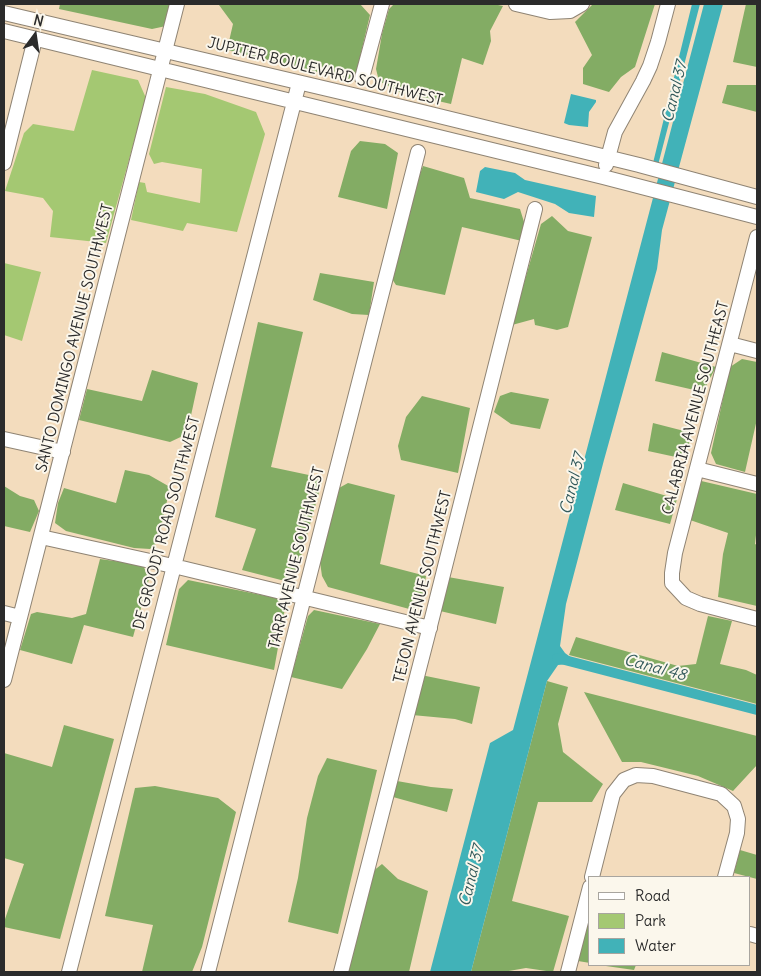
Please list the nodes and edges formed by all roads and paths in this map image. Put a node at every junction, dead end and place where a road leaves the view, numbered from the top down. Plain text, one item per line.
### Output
1 (177, 4) edge
2 (382, 4) edge
3 (516, 4) edge
4 (582, 4) edge
5 (668, 4) edge
6 (4, 13) edge
7 (4, 31) edge
8 (35, 39) junction
9 (165, 50) junction
10 (160, 69) junction
11 (362, 78) dead end
12 (299, 83) junction
13 (294, 102) junction
14 (418, 152) dead end
15 (608, 158) junction
16 (4, 163) edge
17 (603, 177) junction
18 (757, 197) edge
19 (535, 209) dead end
20 (757, 218) edge
21 (757, 237) edge
22 (730, 344) junction
23 (757, 351) edge
24 (4, 439) edge
25 (63, 452) junction
26 (697, 469) junction
27 (757, 484) edge
28 (41, 537) junction
29 (173, 566) junction
30 (304, 596) junction
31 (4, 613) edge
32 (20, 617) junction
33 (757, 618) edge
34 (430, 628) junction
35 (4, 680) edge
36 (592, 876) edge
37 (725, 876) edge
38 (588, 895) edge
39 (69, 972) edge
40 (208, 972) edge
41 (341, 972) edge
42 (568, 972) edge

1 - 9 street, SANTO DOMINGO AVENUE SOUTHWEST
2 - 11 street
3 - 4 street
5 - 15 street
6 - 9 street, JUPITER BOULEVARD SOUTHWEST
7 - 8 street
8 - 10 street
8 - 16 street
9 - 10 street, SANTO DOMINGO AVENUE SOUTHWEST
9 - 12 street, JUPITER BOULEVARD SOUTHWEST
10 - 13 street
10 - 25 street, SANTO DOMINGO AVENUE SOUTHWEST
12 - 13 street, DE GROODT ROAD SOUTHWEST
12 - 15 street, JUPITER BOULEVARD SOUTHWEST
13 - 17 street
13 - 29 street, DE GROODT ROAD SOUTHWEST
14 - 30 street, TARR AVENUE SOUTHWEST
15 - 17 street
15 - 18 street, JUPITER BOULEVARD SOUTHWEST
17 - 20 street
19 - 34 street, TEJON AVENUE SOUTHWEST
21 - 22 street, CALABRIA AVENUE SOUTHEAST
22 - 23 street
22 - 26 street, CALABRIA AVENUE SOUTHEAST
24 - 25 street
25 - 28 street, SANTO DOMINGO AVENUE SOUTHWEST
26 - 27 street
26 - 33 street, CALABRIA AVENUE SOUTHEAST
28 - 29 street
28 - 32 street, SANTO DOMINGO AVENUE SOUTHWEST
29 - 30 street
29 - 39 street, DE GROODT ROAD SOUTHWEST
30 - 34 street
30 - 40 street, TARR AVENUE SOUTHWEST
31 - 32 street
32 - 35 street, SANTO DOMINGO AVENUE SOUTHWEST
34 - 41 street, TEJON AVENUE SOUTHWEST
36 - 37 street
38 - 42 street

